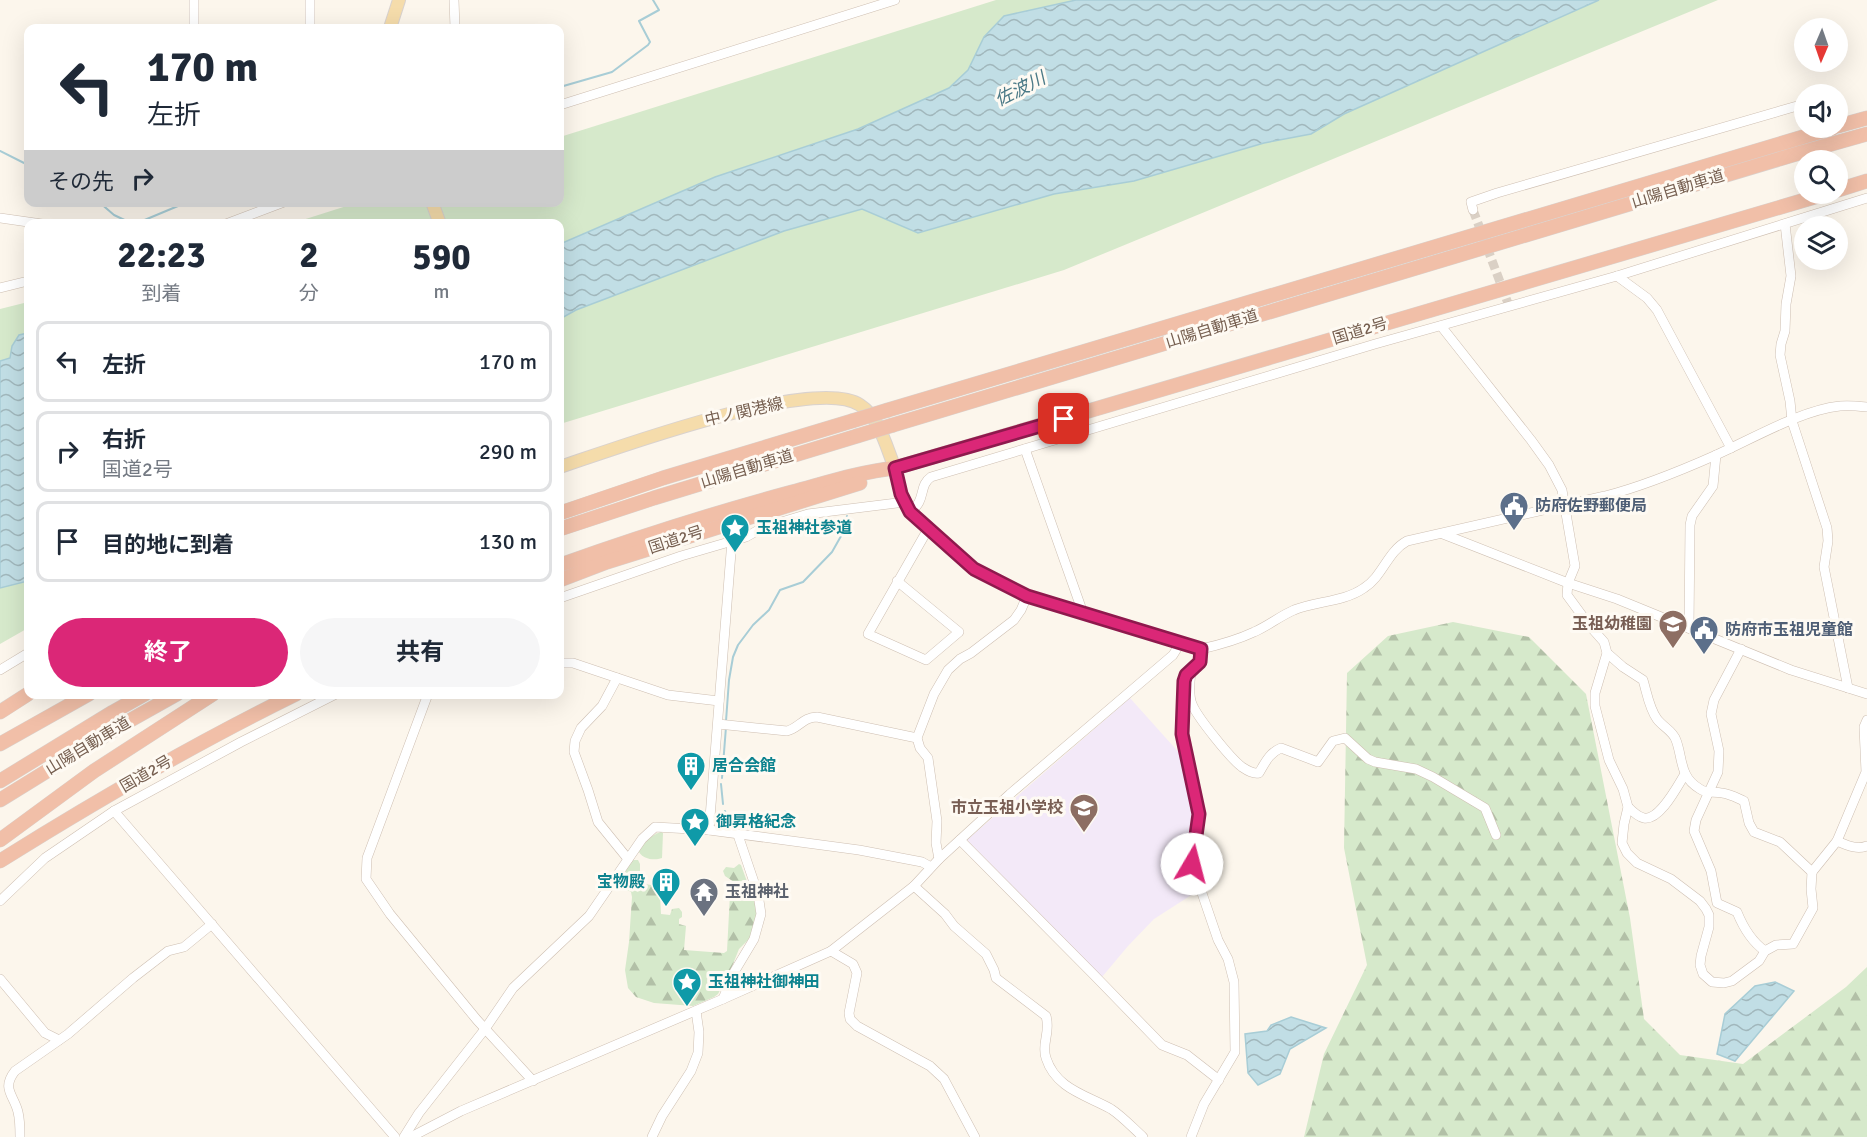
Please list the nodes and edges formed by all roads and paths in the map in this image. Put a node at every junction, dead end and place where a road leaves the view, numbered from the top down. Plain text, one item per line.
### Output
1 (194, 0) edge
2 (309, 0) edge
3 (399, 0) edge
4 (454, 0) edge
5 (895, 0) edge
6 (880, 3) edge
7 (194, 24) edge
8 (310, 24) edge
9 (391, 24) edge
10 (455, 24) edge
11 (564, 104) edge
12 (1794, 107) edge
13 (1867, 118) edge
14 (1848, 123) edge
15 (1867, 134) edge
16 (1799, 138) edge
17 (1867, 181) edge
18 (1848, 193) edge
19 (1848, 198) edge
20 (1867, 198) edge
21 (1794, 203) edge
22 (1828, 204) edge
23 (271, 207) edge
24 (1473, 210) dead end
25 (0, 218) edge
26 (239, 219) edge
27 (24, 221) edge
28 (1785, 224) junction
29 (1617, 276) junction
30 (24, 282) edge
31 (0, 288) edge
32 (1441, 326) junction
33 (1867, 407) edge
34 (1792, 421) junction
35 (1731, 448) junction
36 (1025, 449) junction
37 (1716, 455) junction
38 (564, 466) edge
39 (895, 468) junction
40 (905, 502) junction
41 (1565, 505) junction
42 (564, 512) edge
43 (910, 512) junction
44 (564, 528) edge
45 (928, 529) junction
46 (1443, 534) junction
47 (732, 540) junction
48 (564, 564) edge
49 (564, 578) edge
50 (897, 581) junction
51 (1568, 583) junction
52 (1027, 596) junction
53 (564, 597) edge
54 (1083, 613) junction
55 (1689, 628) junction
56 (1182, 642) junction
57 (1201, 649) junction
58 (1741, 649) junction
59 (1607, 653) junction
60 (24, 655) edge
61 (564, 663) edge
62 (0, 670) edge
63 (1191, 671) junction
64 (617, 678) junction
65 (1848, 688) junction
66 (1867, 694) edge
67 (24, 697) edge
68 (80, 699) edge
69 (136, 699) edge
70 (168, 699) edge
71 (205, 699) edge
72 (286, 699) edge
73 (326, 699) edge
74 (426, 699) edge
75 (719, 701) junction
76 (0, 712) edge
77 (1867, 720) edge
78 (718, 724) junction
79 (917, 738) junction
80 (0, 744) edge
81 (1685, 774) junction
82 (0, 781) edge
83 (1708, 793) junction
84 (0, 800) edge
85 (1628, 807) junction
86 (114, 811) junction
87 (709, 830) junction
88 (738, 835) junction
89 (1496, 835) dead end
90 (0, 840) edge
91 (960, 840) junction
92 (1837, 841) junction
93 (1867, 846) edge
94 (939, 859) junction
95 (628, 860) junction
96 (0, 861) edge
97 (931, 867) junction
98 (1812, 872) junction
99 (914, 886) junction
100 (0, 901) edge
101 (212, 924) junction
102 (831, 951) junction
103 (1765, 951) junction
104 (0, 979) edge
105 (723, 999) junction
106 (696, 1011) junction
107 (485, 1029) junction
108 (59, 1040) junction
109 (1220, 1080) junction
110 (533, 1081) junction
111 (20, 1137) edge
112 (395, 1137) edge
113 (404, 1137) edge
114 (411, 1137) edge
115 (652, 1137) edge
116 (975, 1137) edge
117 (1143, 1137) edge
118 (1191, 1137) edge

1 - 7 street
2 - 8 street
3 - 9 main road
4 - 10 street
5 - 6 street
6 - 11 street
12 - 24 street
13 - 14 highway
15 - 44 highway, 山陽自動車道, bridge
16 - 42 highway, 山陽自動車道, bridge
17 - 18 highway
19 - 20 street
21 - 39 highway, 国道2号
22 - 28 street
23 - 26 street
25 - 27 street
28 - 29 street
28 - 34 street
29 - 32 street
29 - 35 street
30 - 31 street
32 - 36 street
32 - 41 street
33 - 34 street
34 - 35 street
34 - 65 street
35 - 37 street
36 - 43 street
36 - 54 street
37 - 41 street
37 - 55 street
38 - 39 main road, 中ノ関港線
39 - 40 street
39 - 48 highway, 国道2号
39 - 49 highway, 国道2号
40 - 43 street
40 - 47 street
41 - 46 street
41 - 51 street
43 - 45 street
45 - 50 street
45 - 52 street
46 - 51 street
46 - 57 street
47 - 53 street
47 - 75 street
50 - 50 street
51 - 55 street
51 - 59 street
52 - 54 street
52 - 79 street
54 - 56 street
55 - 58 street
56 - 57 street
56 - 91 street
57 - 63 street
58 - 65 street
58 - 83 street
59 - 81 street
59 - 85 street
60 - 62 street
61 - 64 street
63 - 89 street
63 - 109 street
64 - 75 street
64 - 95 street
65 - 66 street
67 - 76 highway
68 - 80 highway
69 - 82 highway, 山陽自動車道
70 - 84 highway, 山陽自動車道
71 - 90 highway
72 - 96 highway, 国道2号
73 - 86 street
74 - 107 street
75 - 78 street
77 - 92 street
78 - 79 street
78 - 87 street
79 - 94 street
81 - 83 street
81 - 85 street
83 - 98 street
83 - 103 street
85 - 103 street
86 - 100 street
86 - 101 street
87 - 88 street
87 - 95 street
88 - 97 street
88 - 105 street
91 - 94 street
91 - 109 street
92 - 93 street
92 - 98 street
94 - 97 street
95 - 107 street
97 - 99 street
98 - 103 street
99 - 102 street
99 - 117 street
101 - 108 street
101 - 112 street
102 - 105 street
102 - 116 street
104 - 108 street
105 - 106 street
106 - 110 street
106 - 115 street
107 - 110 street
107 - 113 street
108 - 111 street
109 - 118 street
110 - 114 street

